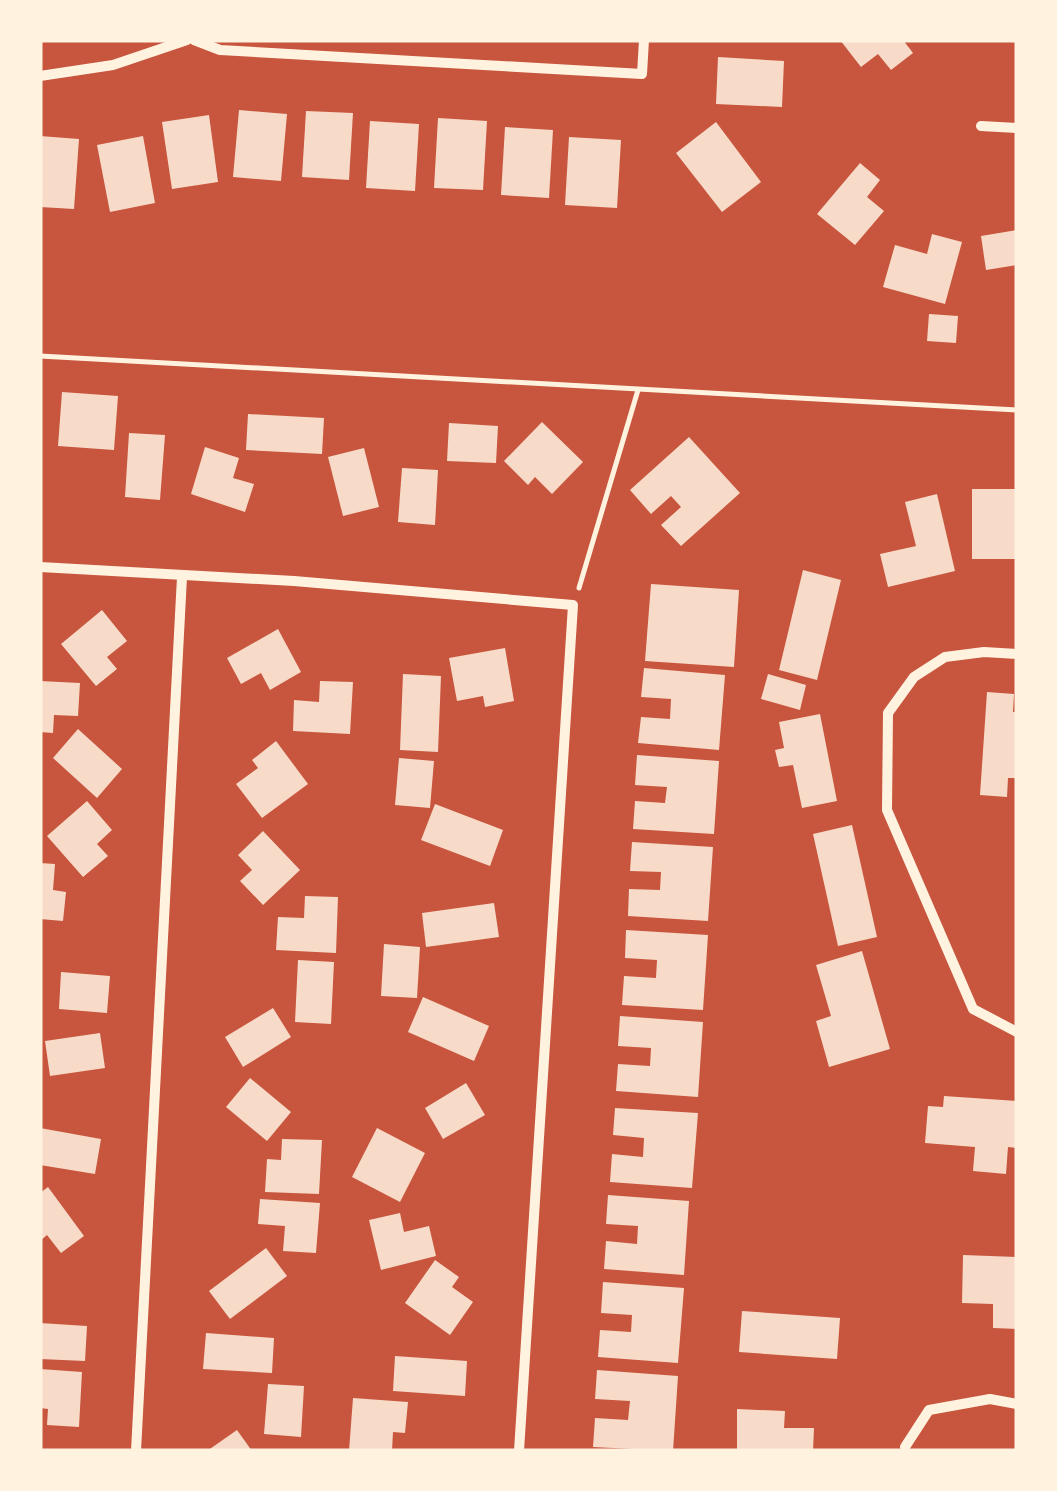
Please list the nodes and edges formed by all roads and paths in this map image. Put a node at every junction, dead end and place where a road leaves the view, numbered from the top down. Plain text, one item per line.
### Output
1 (191, 40) edge
2 (644, 40) edge
3 (40, 76) edge
4 (981, 126) dead end
5 (1017, 128) edge
6 (40, 356) edge
7 (638, 390) junction
8 (1017, 410) edge
9 (40, 567) edge
10 (182, 577) junction
11 (574, 605) junction
12 (1017, 654) edge
13 (1017, 1032) edge
14 (1017, 1404) edge
15 (906, 1447) dead end
16 (136, 1451) edge
17 (519, 1451) edge

1 - 2 street
1 - 3 street
4 - 5 street
6 - 7 path
7 - 8 path
7 - 11 path
9 - 10 street
10 - 11 street
10 - 16 street
11 - 17 street
12 - 13 street
14 - 15 street

